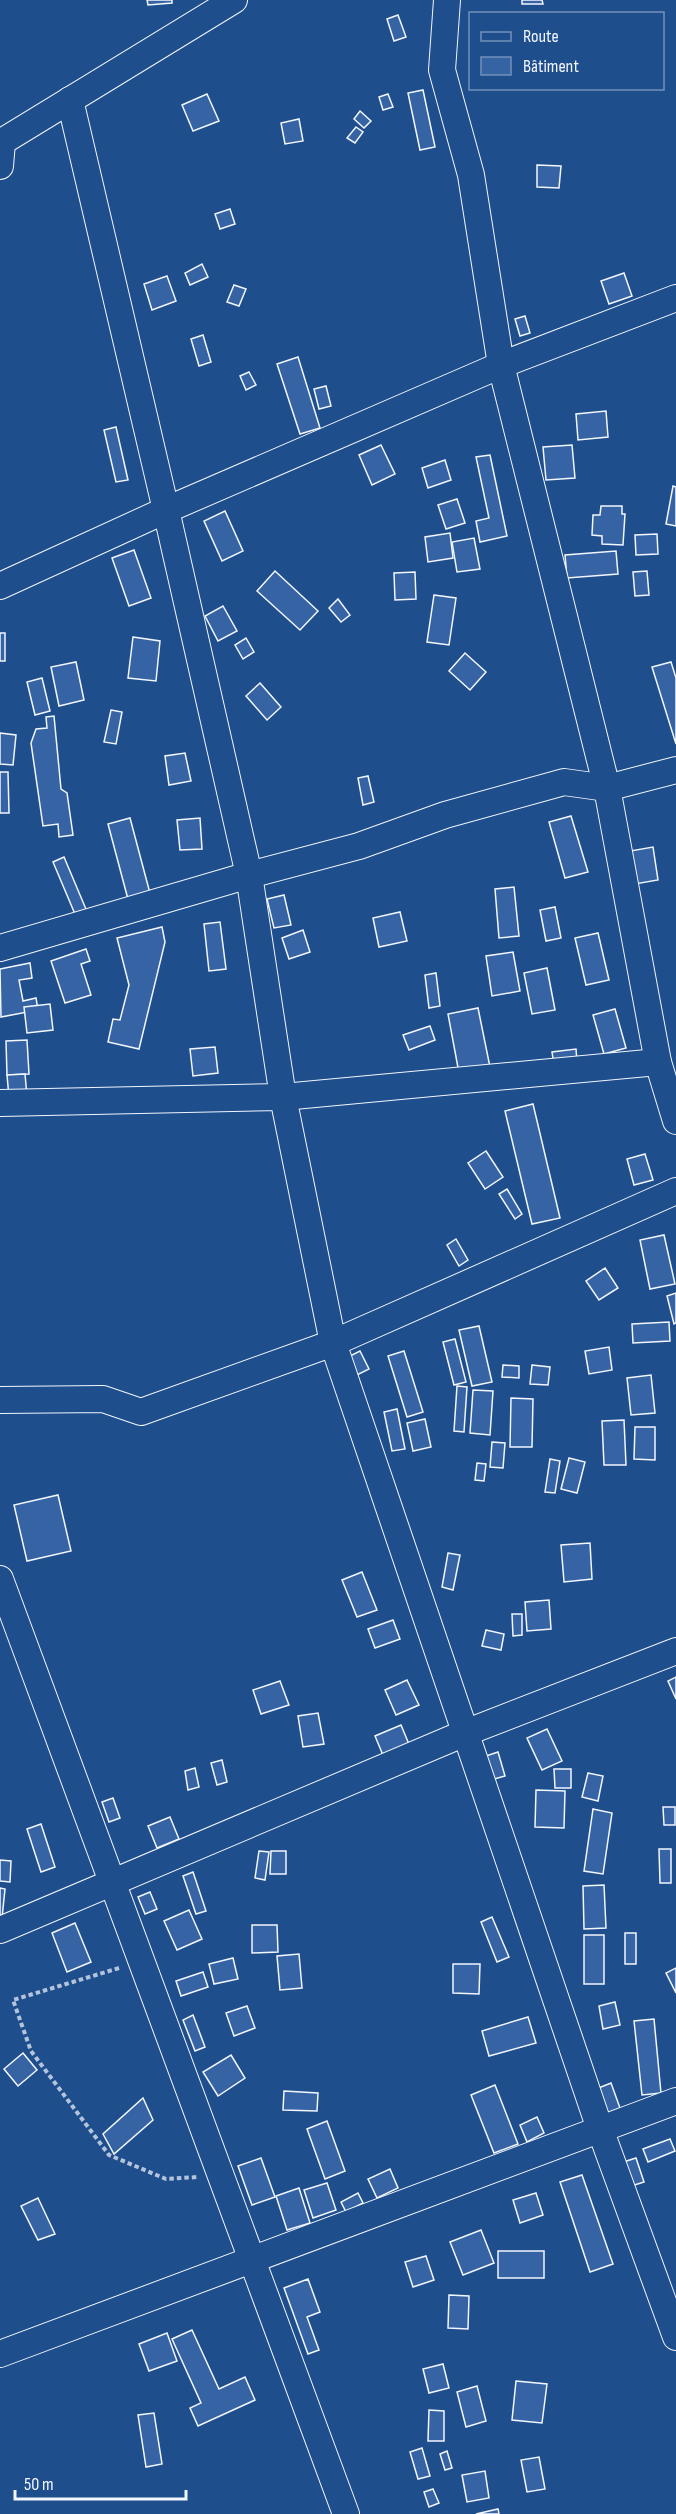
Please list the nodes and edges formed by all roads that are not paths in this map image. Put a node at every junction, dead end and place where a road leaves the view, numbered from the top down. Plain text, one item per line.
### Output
1 (234, 0) edge
2 (447, 0) edge
3 (70, 100) junction
4 (1, 150) edge
5 (676, 298) edge
6 (501, 365) junction
7 (166, 510) junction
8 (0, 586) edge
9 (676, 770) edge
10 (607, 788) junction
11 (249, 875) junction
12 (0, 948) edge
13 (658, 1062) junction
14 (283, 1097) junction
15 (0, 1103) edge
16 (676, 1121) edge
17 (676, 1191) edge
18 (333, 1343) junction
19 (0, 1400) edge
20 (0, 1579) edge
21 (676, 1651) edge
22 (465, 1732) junction
23 (113, 1882) junction
24 (0, 1930) edge
25 (676, 2101) edge
26 (600, 2129) junction
27 (251, 2260) junction
28 (676, 2337) edge
29 (0, 2354) edge
30 (346, 2514) edge

1 - 3 street
2 - 6 street
3 - 4 street
3 - 7 street
5 - 6 street
6 - 7 street
6 - 10 street
7 - 8 street
7 - 11 street
9 - 10 street
10 - 11 street
10 - 13 street
11 - 12 street
11 - 14 street
13 - 14 street
13 - 16 street
14 - 15 street
14 - 18 street
17 - 18 street
18 - 19 street
18 - 22 street
20 - 23 street
21 - 22 street
22 - 23 street
22 - 26 street
23 - 24 street
23 - 27 street
25 - 26 street
26 - 27 street
26 - 28 street
27 - 29 street
27 - 30 street

